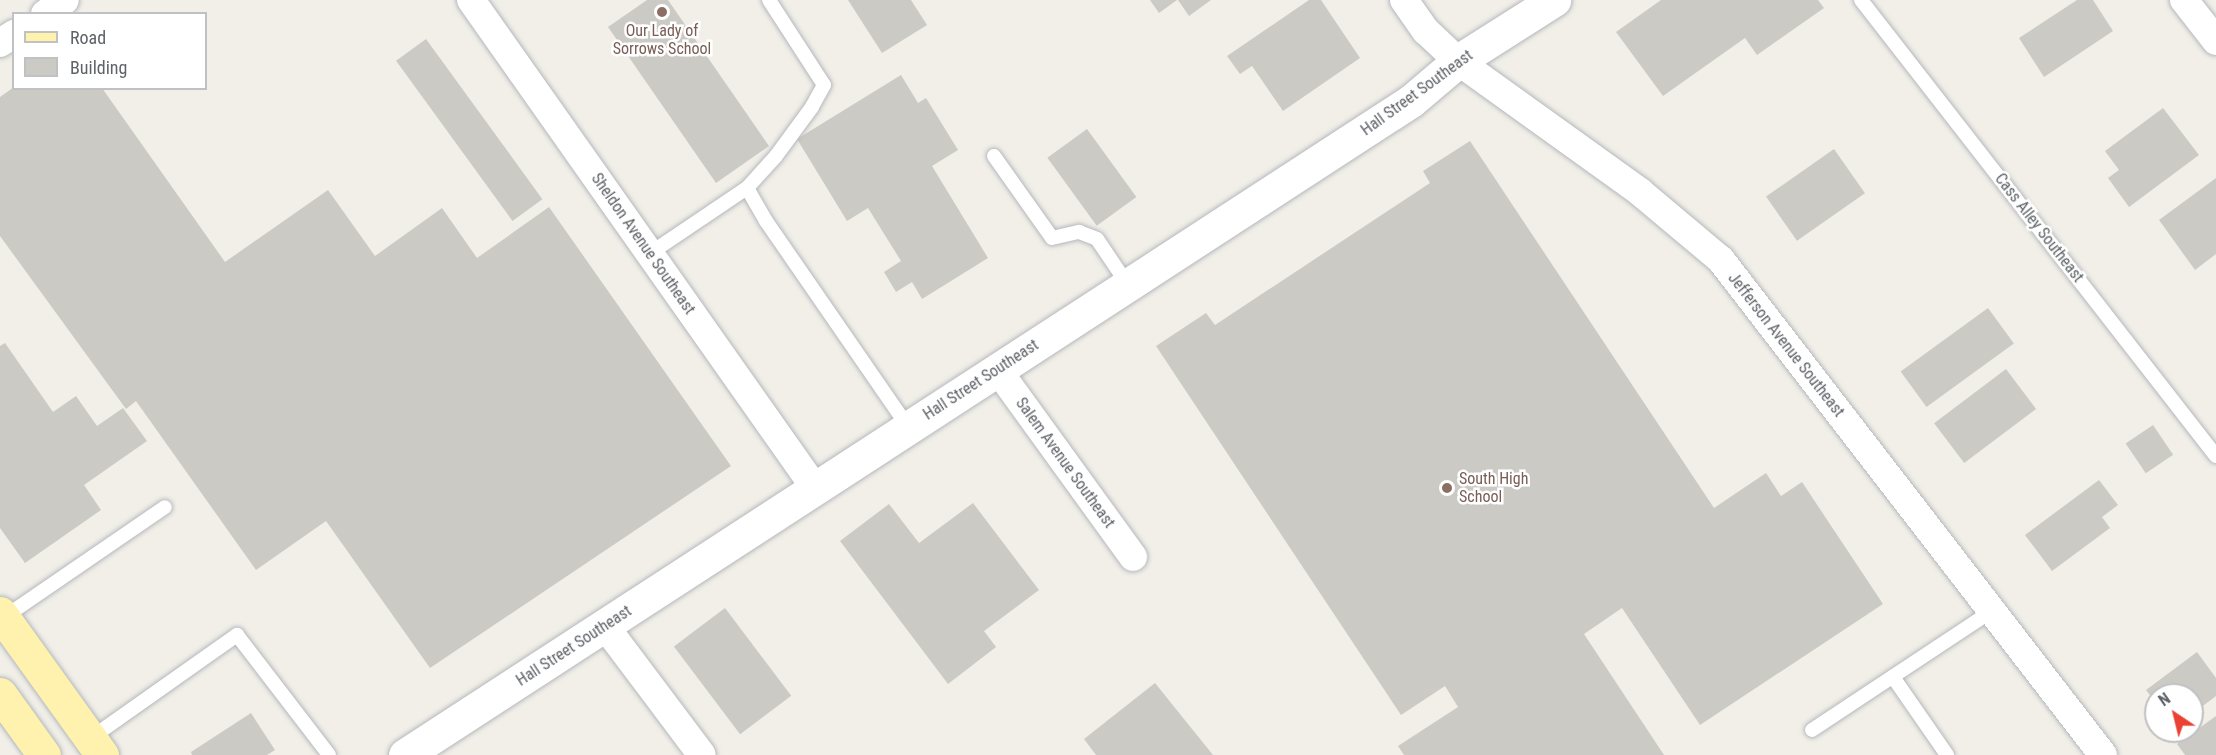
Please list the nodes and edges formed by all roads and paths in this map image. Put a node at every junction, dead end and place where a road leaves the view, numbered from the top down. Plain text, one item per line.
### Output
1 (65, 0) edge
2 (471, 0) edge
3 (769, 0) edge
4 (1404, 0) edge
5 (1554, 0) edge
6 (1861, 0) edge
7 (2184, 0) edge
8 (48, 12) edge
9 (2216, 41) edge
10 (1458, 61) junction
11 (994, 156) dead end
12 (747, 188) junction
13 (649, 254) junction
14 (1128, 285) junction
15 (997, 369) junction
16 (908, 427) junction
17 (2216, 456) edge
18 (814, 488) junction
19 (165, 507) dead end
20 (1133, 557) dead end
21 (1992, 610) junction
22 (2, 615) edge
23 (605, 626) junction
24 (1893, 677) junction
25 (5, 712) edge
26 (1812, 730) dead end
27 (96, 747) edge
28 (44, 755) edge
29 (329, 755) edge
30 (405, 755) edge
31 (702, 755) edge
32 (1947, 755) edge
33 (2103, 755) edge

1 - 8 street
2 - 13 street, Sheldon Avenue Southeast
3 - 12 lane
4 - 10 street, Jefferson Avenue Southeast
5 - 10 main road, Hall Street Southeast
6 - 17 lane, Cass Alley Southeast
7 - 9 street
10 - 14 main road, Hall Street Southeast
10 - 21 street, Jefferson Avenue Southeast
11 - 14 lane
12 - 13 lane
12 - 16 lane
13 - 18 street, Sheldon Avenue Southeast
14 - 15 main road, Hall Street Southeast
15 - 16 main road, Hall Street Southeast
15 - 20 street, Salem Avenue Southeast
16 - 18 main road, Hall Street Southeast
18 - 23 main road, Hall Street Southeast
19 - 22 lane
21 - 24 lane
21 - 33 street, Jefferson Avenue Southeast
22 - 27 main road
23 - 30 main road, Hall Street Southeast
23 - 31 street
24 - 26 lane
24 - 32 lane
25 - 28 main road
27 - 29 lane

